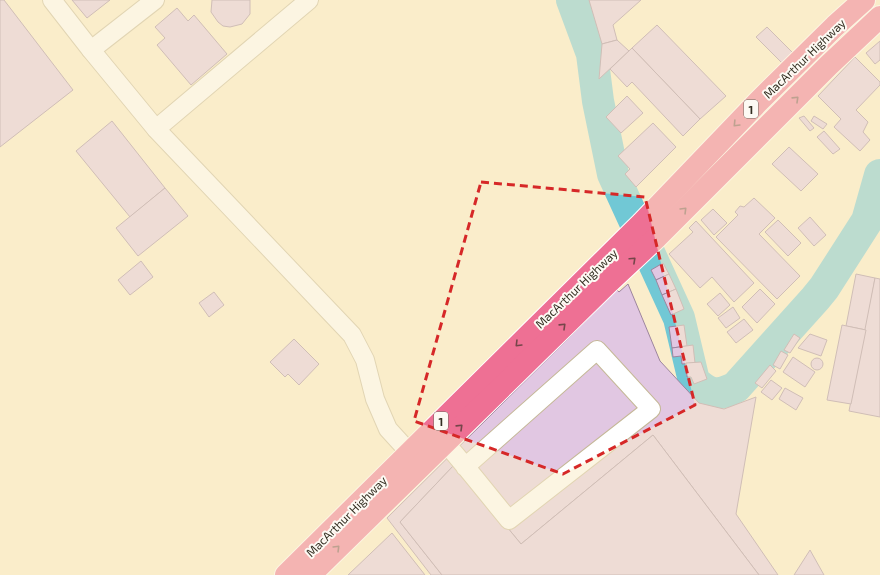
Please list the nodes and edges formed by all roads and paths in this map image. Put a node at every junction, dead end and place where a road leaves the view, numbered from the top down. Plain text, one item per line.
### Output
1 (52, 0) edge
2 (155, 0) edge
3 (310, 0) edge
4 (864, 0) edge
5 (880, 17) edge
6 (91, 50) junction
7 (758, 102) junction
8 (772, 122) junction
9 (156, 129) junction
10 (649, 230) junction
11 (439, 435) junction
12 (415, 459) junction
13 (465, 468) junction
14 (286, 575) edge
15 (310, 575) edge

1 - 6 lane
2 - 6 lane
3 - 9 lane
4 - 7 highway, MacArthur Highway / 1
8 -> 5 highway, MacArthur Highway / 1
6 - 9 lane
7 - 8 lane
7 -> 10 highway, MacArthur Highway / 1
10 -> 8 highway, MacArthur Highway / 1
9 - 12 lane
10 - 11 highway, MacArthur Highway / 1
11 - 12 highway, MacArthur Highway / 1
11 - 13 lane
12 - 14 highway, MacArthur Highway / 1
15 -> 12 highway, MacArthur Highway / 1
13 - 13 lane

